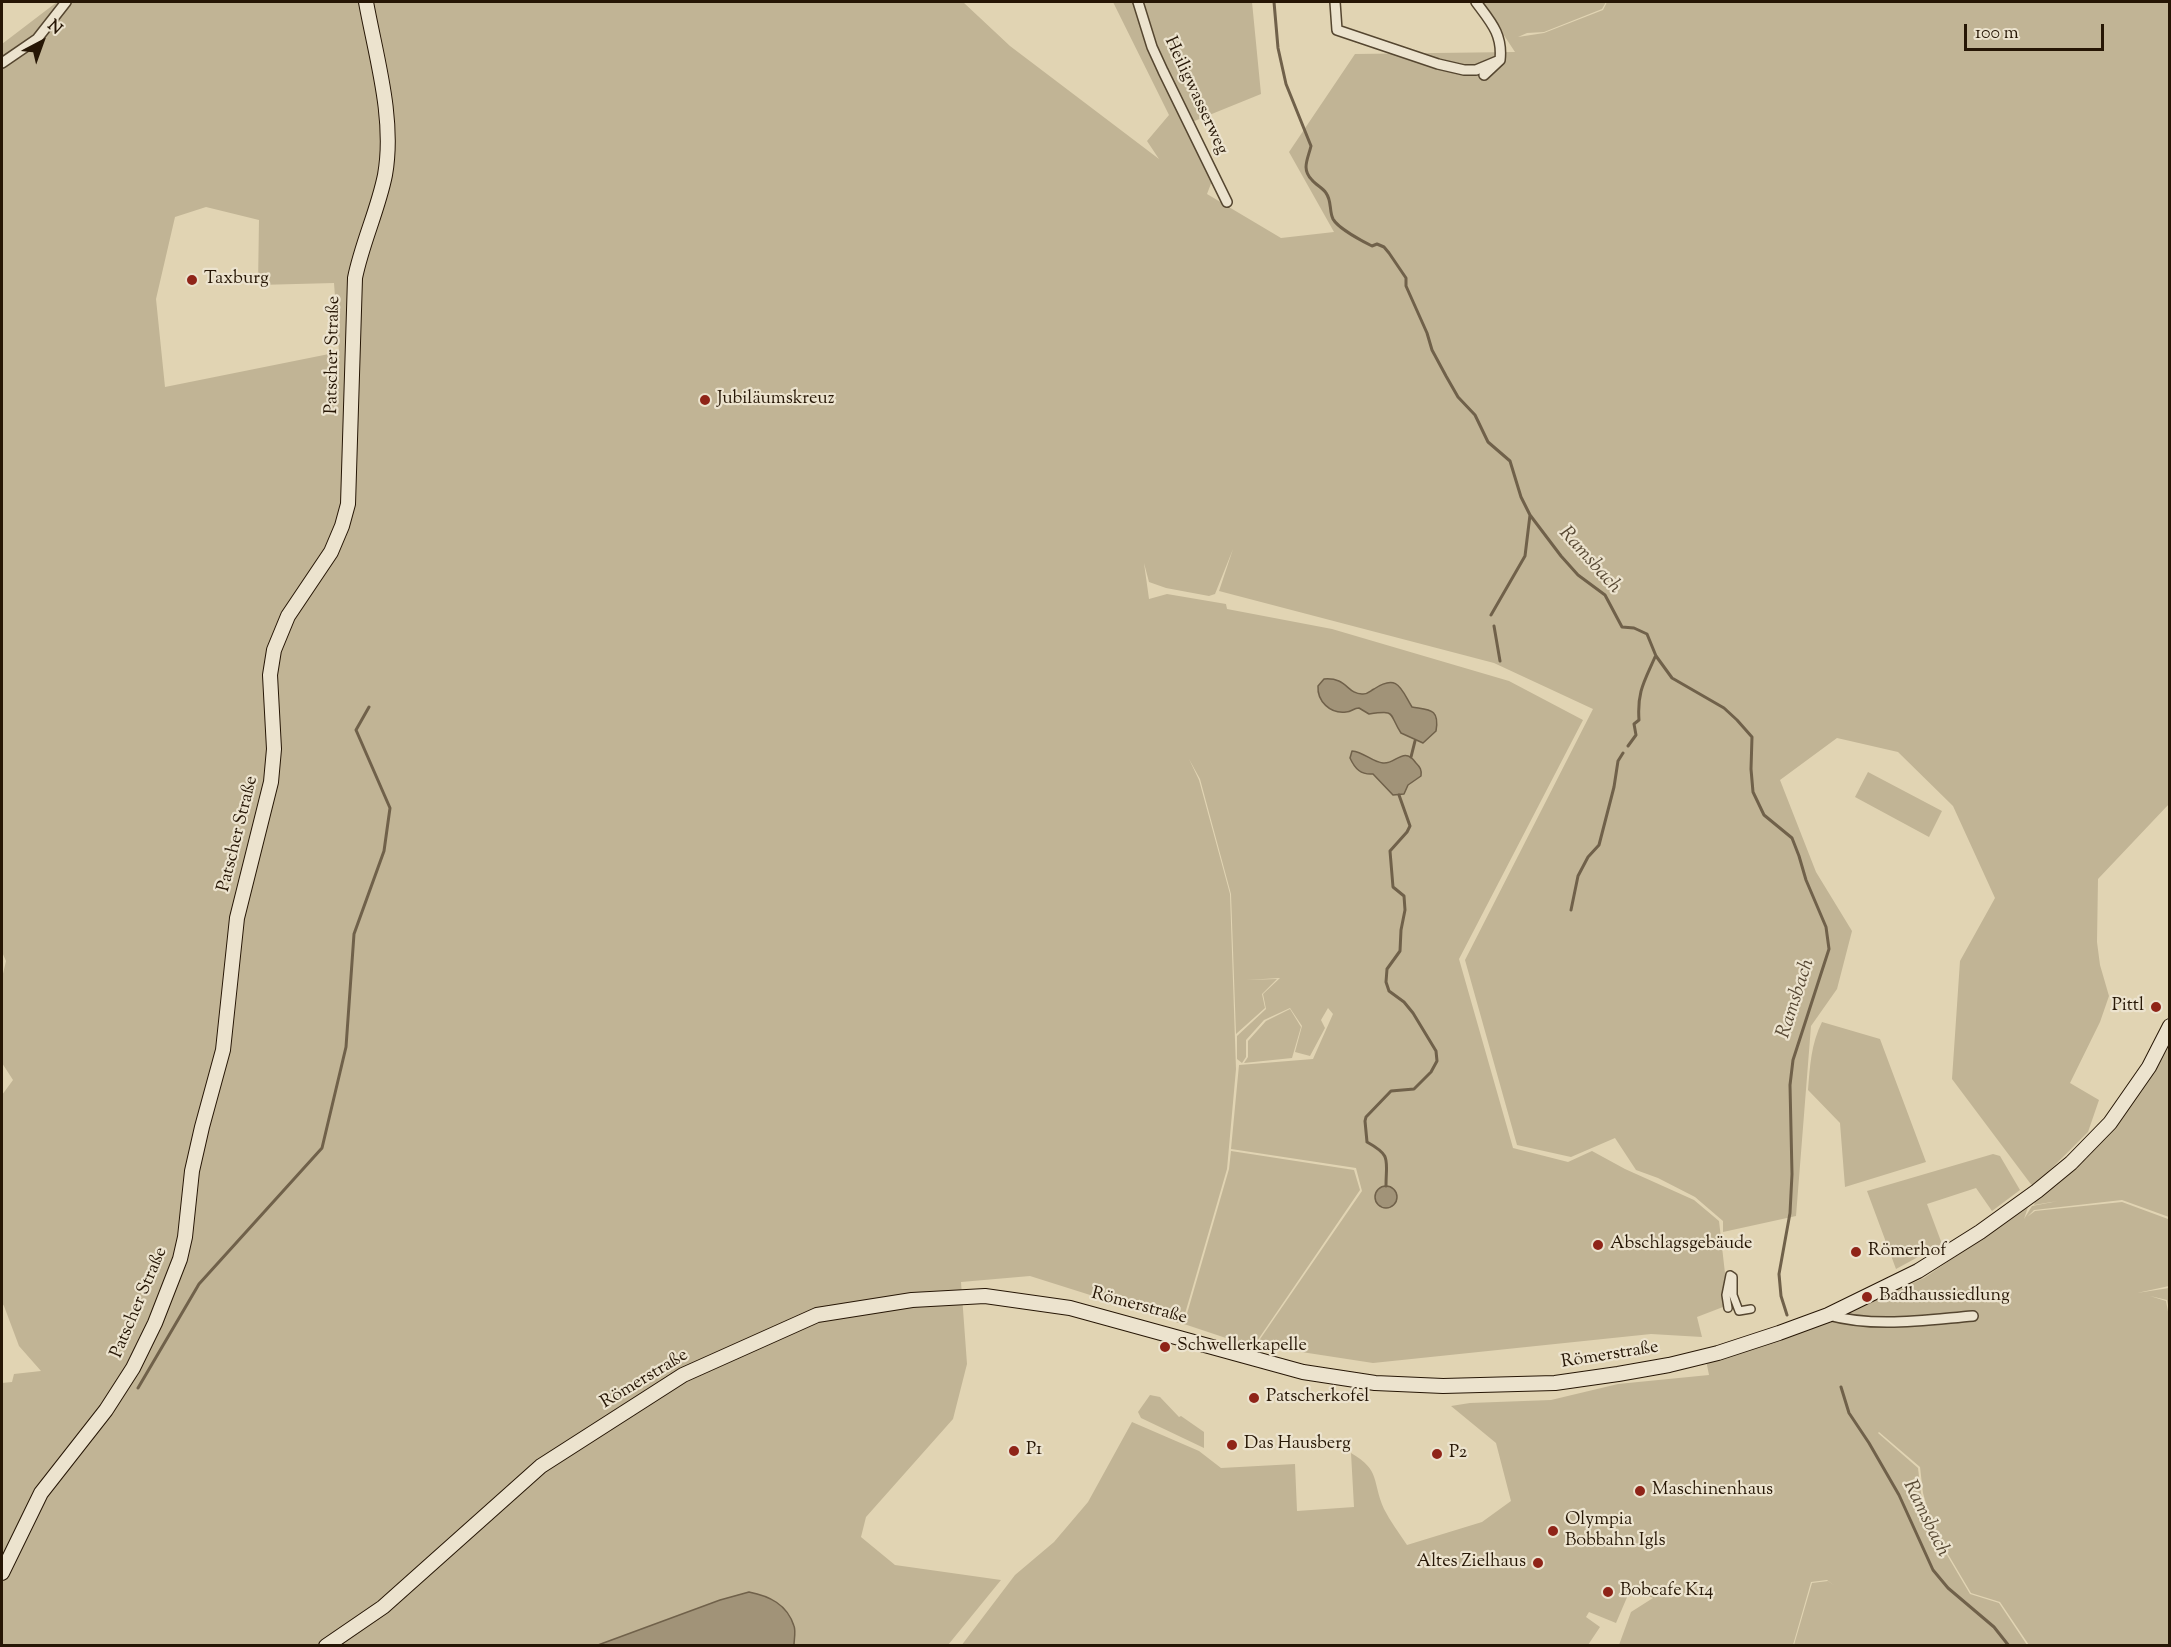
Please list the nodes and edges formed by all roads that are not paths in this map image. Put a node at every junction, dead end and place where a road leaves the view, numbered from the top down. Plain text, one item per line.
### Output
1 (66, 2) edge
2 (366, 2) edge
3 (1138, 2) edge
4 (1335, 2) edge
5 (1476, 2) edge
6 (1500, 60) junction
7 (2, 63) edge
8 (1484, 75) dead end
9 (1227, 202) dead end
10 (2169, 1026) edge
11 (1728, 1308) dead end
12 (1751, 1309) dead end
13 (1828, 1315) junction
14 (1973, 1316) dead end
15 (2, 1573) edge
16 (326, 1646) edge

1 - 7 street
2 - 15 main road, Patscher Straße
3 - 9 street, Heiligwasserweg
4 - 6 street
5 - 6 street
6 - 8 street
10 - 13 main road, Römerstraße
11 - 12 street
13 - 14 street
13 - 16 main road, Römerstraße

